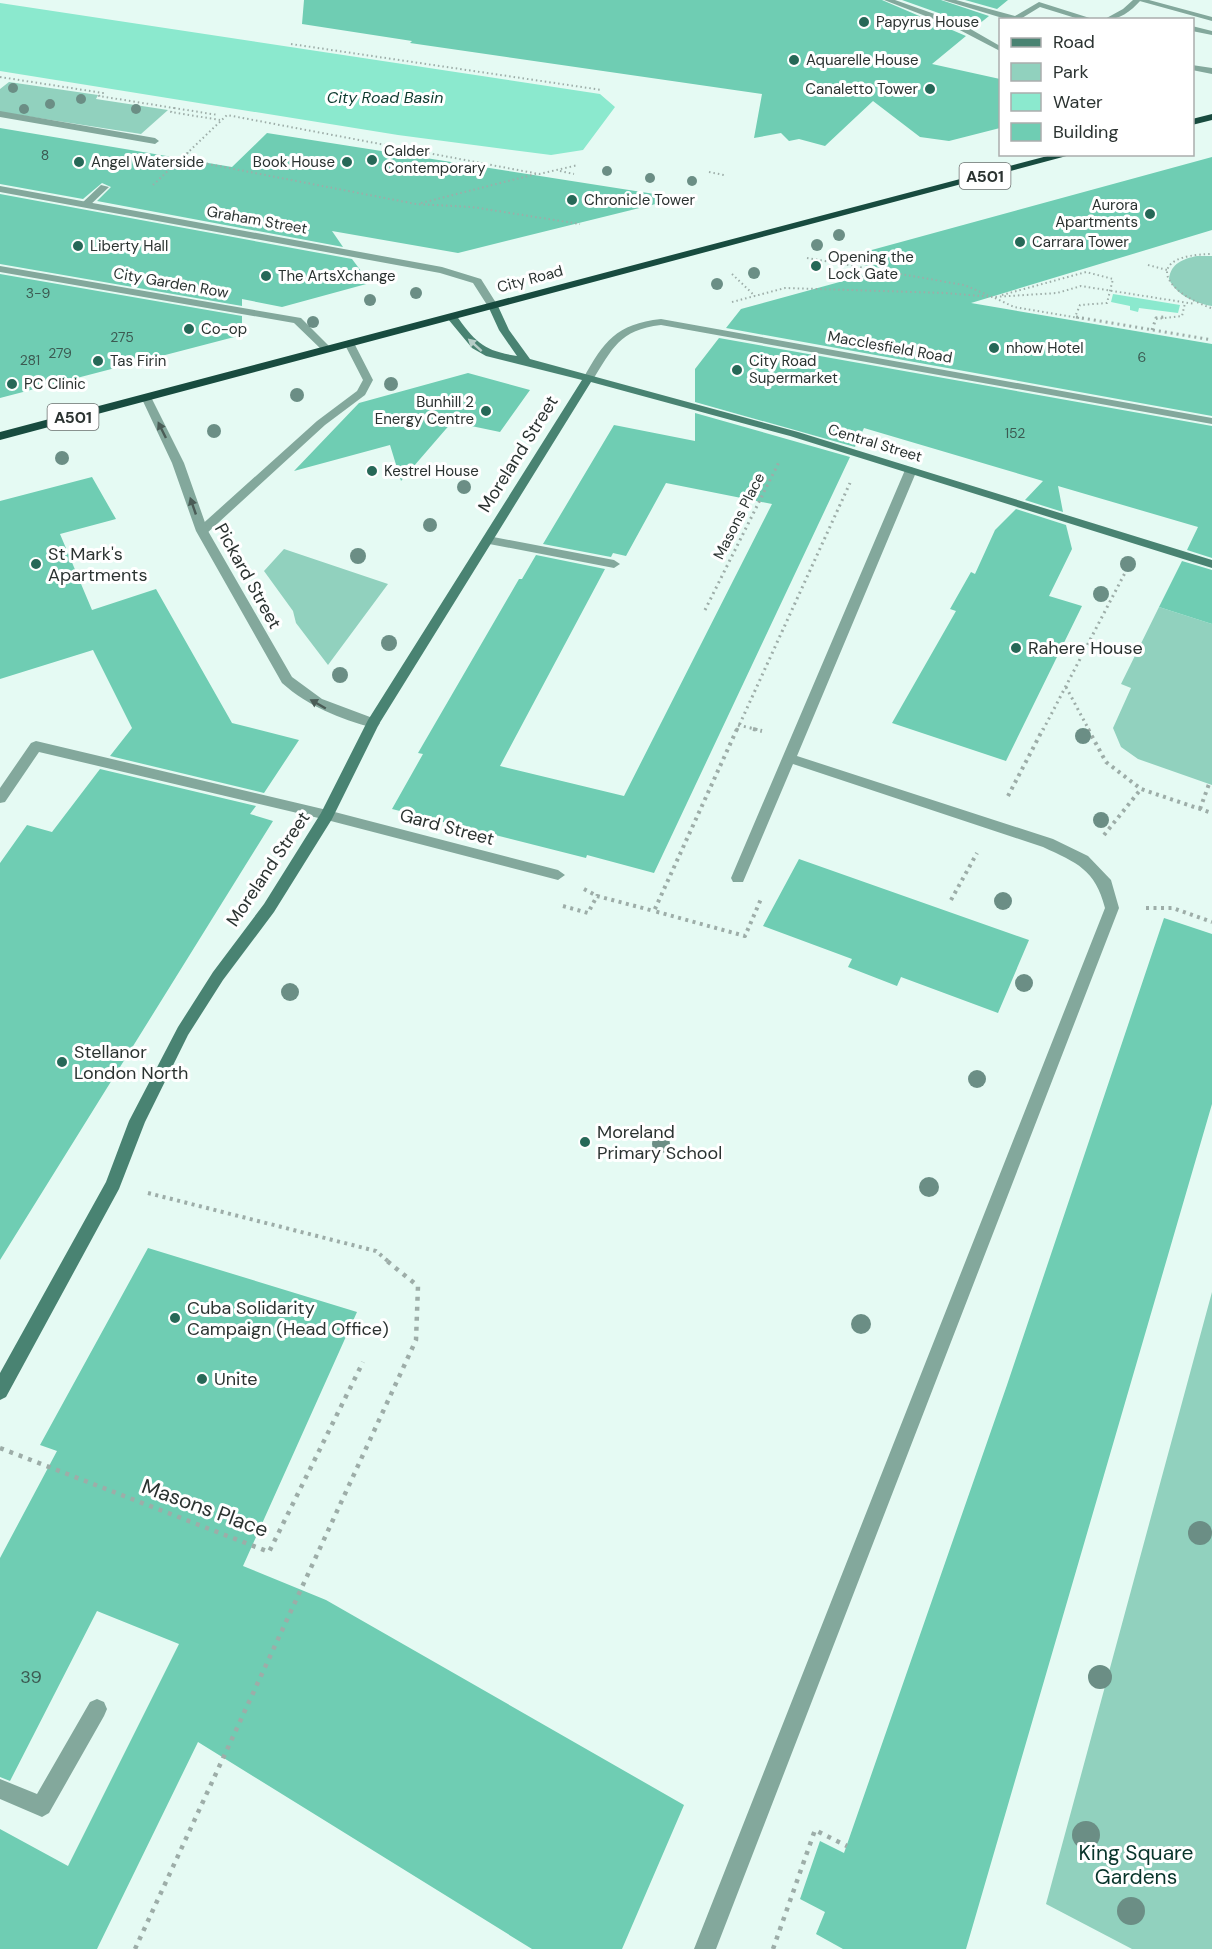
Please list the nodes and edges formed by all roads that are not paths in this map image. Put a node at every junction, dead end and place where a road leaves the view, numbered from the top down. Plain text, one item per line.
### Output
1 (888, 0) edge
2 (947, 0) edge
3 (1139, 0) edge
4 (1118, 14) junction
5 (1015, 18) edge
6 (1019, 18) edge
7 (1085, 18) edge
8 (1111, 18) edge
9 (1127, 18) edge
10 (1212, 19) edge
11 (1194, 28) edge
12 (1212, 33) edge
13 (999, 48) edge
14 (0, 114) edge
15 (1212, 117) edge
16 (1194, 122) edge
17 (142, 152) dead end
18 (1061, 156) edge
19 (104, 187) dead end
20 (0, 189) edge
21 (85, 205) junction
22 (0, 269) edge
23 (493, 306) junction
24 (452, 317) junction
25 (349, 343) junction
26 (327, 349) junction
27 (526, 361) junction
28 (588, 379) junction
29 (146, 397) junction
30 (1212, 421) edge
31 (0, 436) edge
32 (911, 470) junction
33 (202, 531) junction
34 (488, 540) junction
35 (614, 564) dead end
36 (1212, 564) edge
37 (373, 723) junction
38 (789, 758) junction
39 (0, 798) edge
40 (327, 815) junction
41 (558, 875) dead end
42 (738, 878) dead end
43 (0, 1391) edge
44 (97, 1709) dead end
45 (0, 1789) edge
46 (705, 1949) edge

1 - 13 street
2 - 5 street
3 - 4 street
3 - 10 street
4 - 8 street
4 - 9 street
6 - 7 street
11 - 12 street
14 - 17 street
15 - 16 highway
18 - 23 highway, City Road / A501
19 - 21 street
20 - 21 street, Graham Street
21 - 23 street, Graham Street
22 - 26 street, City Garden Row
23 - 24 highway, City Road / A501
23 - 27 street
24 - 25 highway, City Road / A501
27 -> 24 street, Central Street
25 - 26 highway, City Road / A501
25 - 33 street
26 - 29 highway, City Road / A501
27 - 28 street, Central Street
28 - 30 street, Macclesfield Road
28 - 32 street, Central Street
28 - 34 street, Moreland Street
29 - 31 highway, City Road / A501
33 -> 29 street, Pickard Street
32 - 36 street, Central Street
32 - 38 street
37 -> 33 street, Pickard Street
34 - 35 street
34 - 37 street, Moreland Street
37 - 40 street, Moreland Street
38 - 42 street
38 - 46 street
39 - 40 street, Gard Street
40 - 41 street, Gard Street
40 - 43 street, Moreland Street
44 - 45 street

